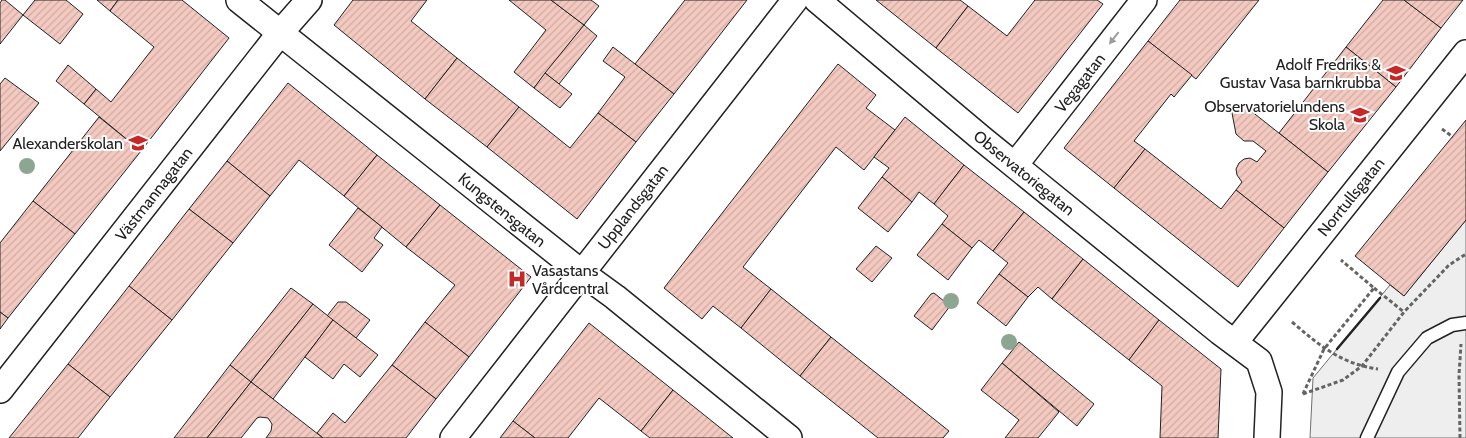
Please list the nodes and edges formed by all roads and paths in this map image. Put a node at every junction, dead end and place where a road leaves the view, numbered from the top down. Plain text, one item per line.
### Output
1 (240, 0) edge
2 (309, 0) edge
3 (795, 0) edge
4 (817, 0) edge
5 (1144, 0) edge
6 (280, 33) junction
7 (1466, 53) edge
8 (1442, 129) dead end
9 (1453, 137) dead end
10 (1015, 165) junction
11 (1466, 254) edge
12 (1341, 260) dead end
13 (582, 273) junction
14 (1374, 288) junction
15 (1404, 312) junction
16 (1292, 322) dead end
17 (1466, 324) edge
18 (1235, 342) junction
19 (1462, 342) dead end
20 (1324, 349) junction
21 (1362, 366) junction
22 (0, 390) edge
23 (452, 438) edge
24 (790, 438) edge
25 (1267, 438) edge
26 (1367, 438) edge
27 (1460, 438) edge

1 - 6 street, Kungstensgatan
2 - 6 street, Västmannagatan
3 - 13 street, Upplandsgatan
4 - 10 street, Observatoriegatan
5 -> 10 street, Vegagatan
6 - 13 street, Kungstensgatan
6 - 22 street, Västmannagatan
7 - 18 street, Norrtullsgatan
8 - 9 path
10 - 18 street, Observatoriegatan
11 - 15 path
12 - 14 path
13 - 23 street, Upplandsgatan
13 - 24 street, Kungstensgatan
14 - 15 path
14 - 20 path
15 - 21 path
16 - 20 path
17 - 26 lane
18 - 25 street, Observatoriegatan
19 - 27 path
20 - 21 path
20 - 21 path

